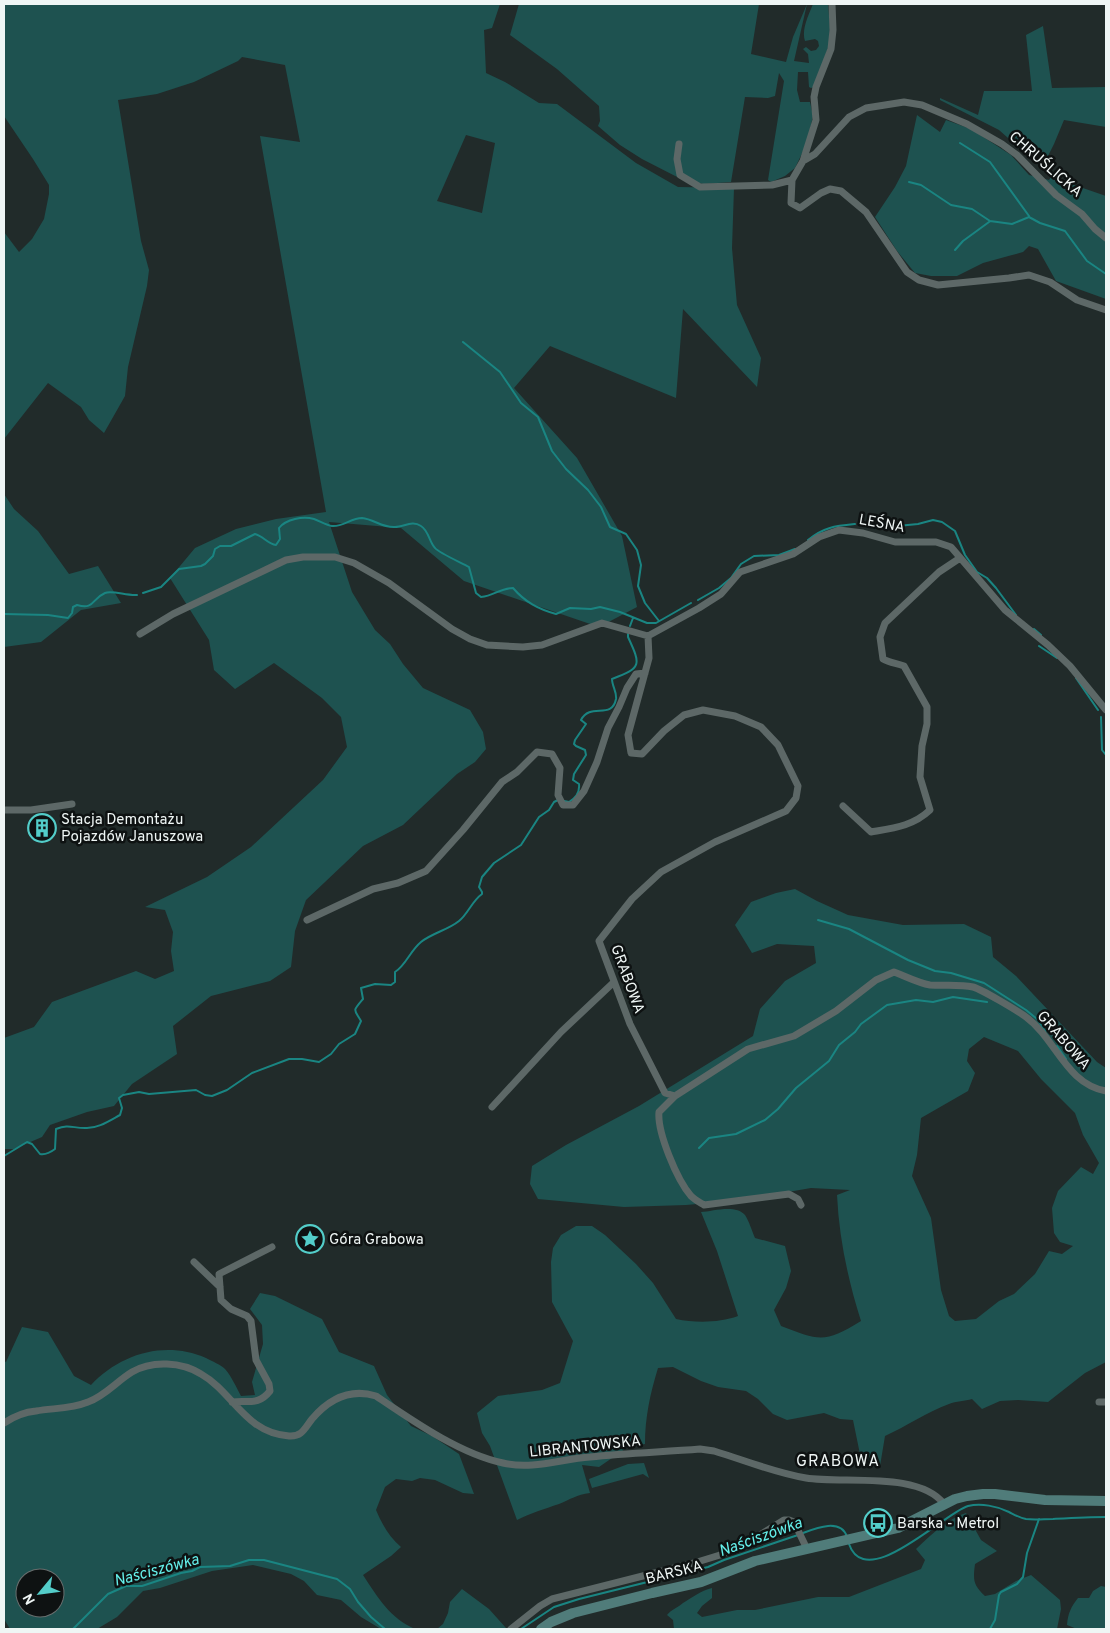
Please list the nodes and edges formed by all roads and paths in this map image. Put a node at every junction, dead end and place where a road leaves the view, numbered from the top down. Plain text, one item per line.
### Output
1 (832, 4) edge
2 (680, 144) dead end
3 (803, 161) junction
4 (792, 180) junction
5 (1106, 238) edge
6 (1106, 310) edge
7 (960, 558) junction
8 (140, 634) dead end
9 (648, 639) junction
10 (645, 672) junction
11 (1106, 710) edge
12 (72, 804) dead end
13 (843, 806) dead end
14 (4, 810) edge
15 (307, 920) dead end
16 (614, 982) junction
17 (1106, 1091) edge
18 (675, 1096) junction
19 (492, 1107) dead end
20 (801, 1205) dead end
21 (272, 1247) dead end
22 (194, 1262) dead end
23 (220, 1287) junction
24 (232, 1402) junction
25 (4, 1423) edge
26 (1106, 1502) edge
27 (944, 1504) junction
28 (805, 1545) junction
29 (510, 1629) edge
30 (541, 1629) edge

1 - 3 street
2 - 4 street
3 - 4 street, CHRUŚLICKA
3 - 5 street, CHRUŚLICKA
4 - 6 street, CHRUŚLICKA
7 - 9 street, LEŚNA
7 - 11 street, LEŚNA
7 - 13 street
8 - 9 street
9 - 10 street, GRABOWA
10 - 15 street
10 - 16 street, GRABOWA
12 - 14 street
16 - 18 street, GRABOWA
16 - 19 street
17 - 18 street, GRABOWA
18 - 20 street
21 - 23 street
22 - 23 street
23 - 24 street
24 - 25 street, LIBRANTOWSKA
24 - 27 street, LIBRANTOWSKA
26 - 27 street, BARSKA
27 - 28 street, BARSKA
28 - 29 street
28 - 30 street, BARSKA

